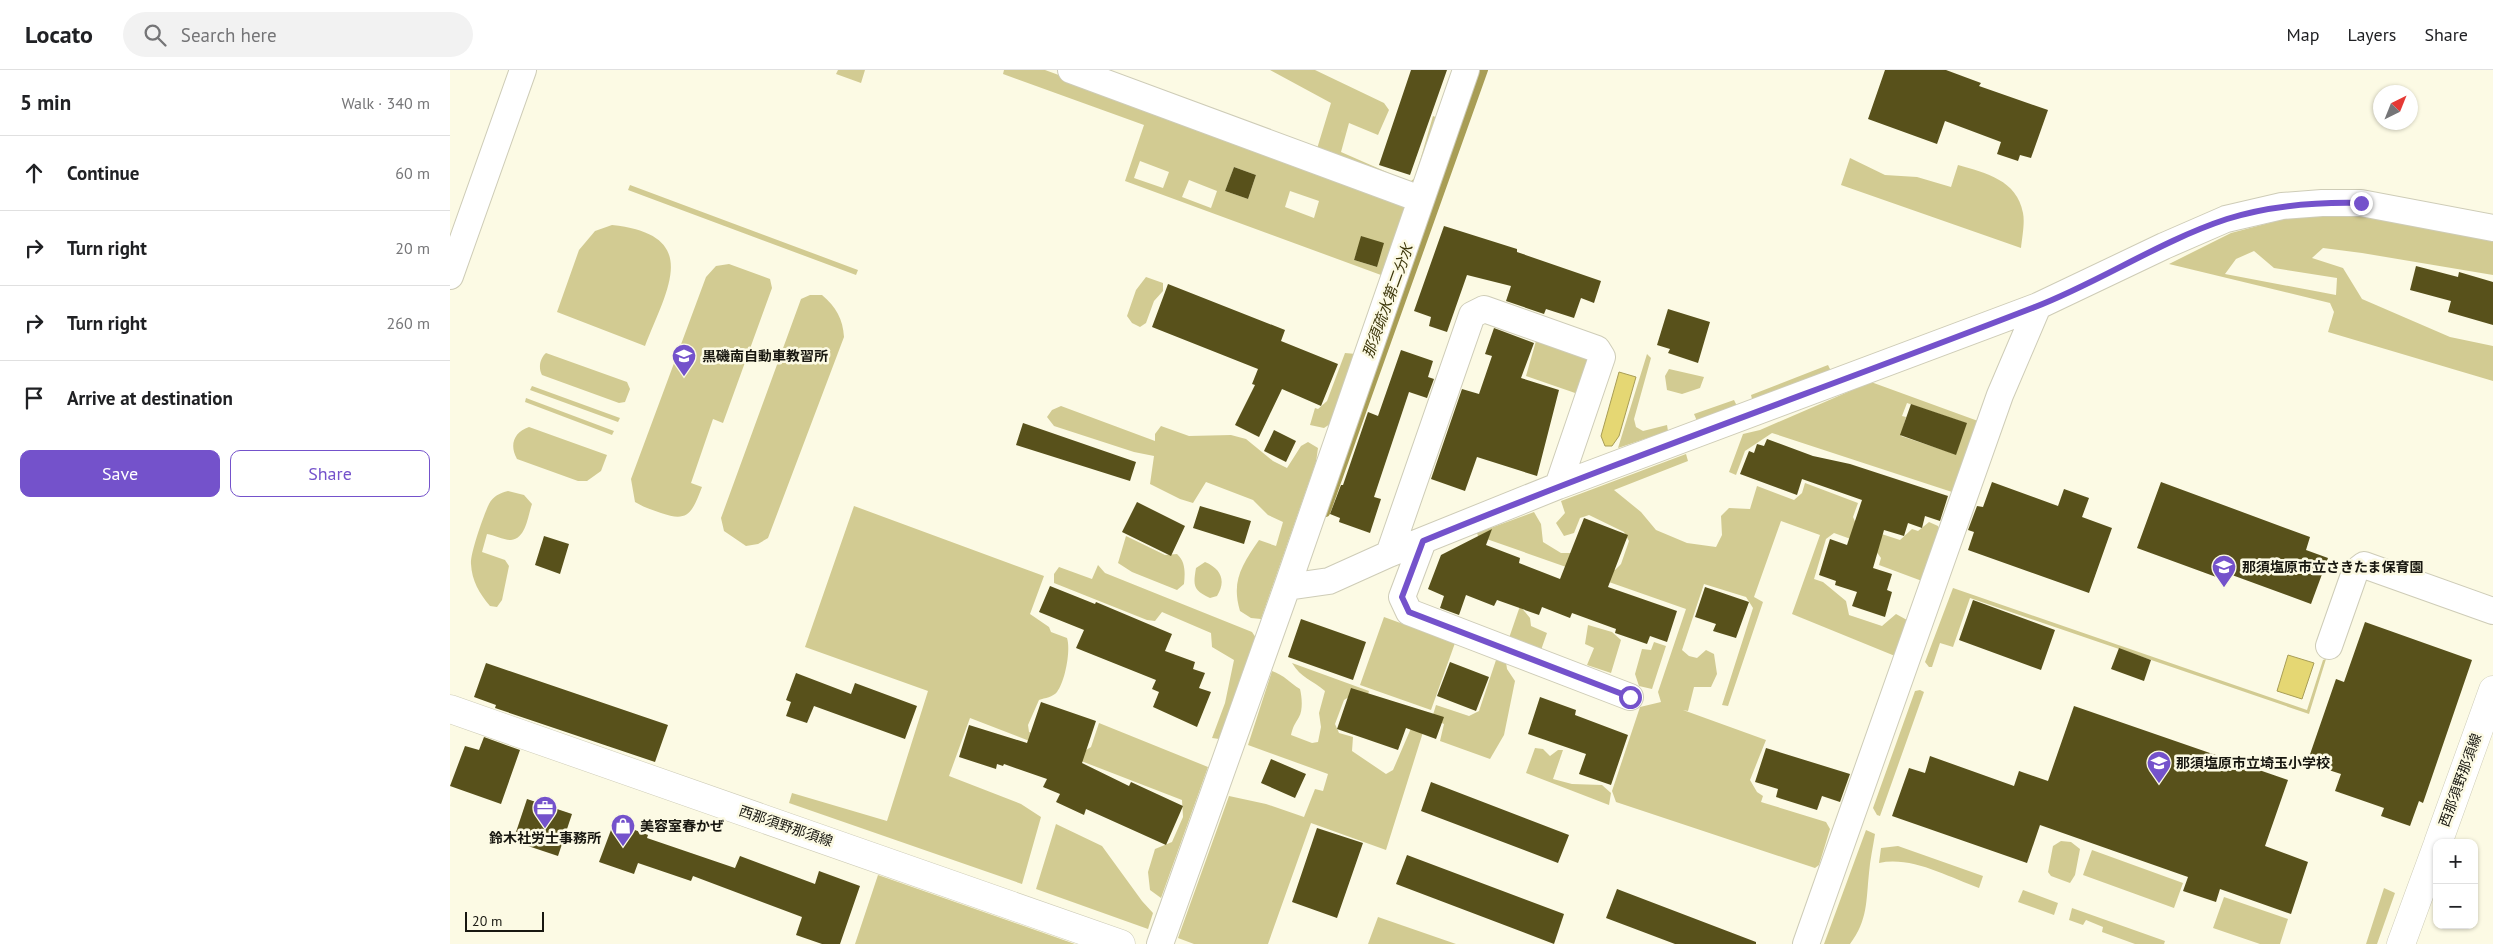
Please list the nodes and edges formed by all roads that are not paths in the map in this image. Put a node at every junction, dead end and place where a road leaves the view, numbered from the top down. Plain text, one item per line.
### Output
1 (523, 70) edge
2 (1072, 70) edge
3 (1466, 70) edge
4 (1420, 199) junction
5 (2493, 228) edge
6 (450, 276) edge
7 (2038, 306) junction
8 (1558, 486) junction
9 (1423, 541) junction
10 (1389, 554) junction
11 (1287, 587) junction
12 (2493, 611) edge
13 (2329, 646) dead end
14 (2493, 690) edge
15 (1630, 697) dead end
16 (450, 709) edge
17 (2439, 839) edge
18 (2433, 855) edge
19 (1121, 944) edge
20 (1160, 944) edge
21 (1806, 944) edge
22 (2401, 944) edge

1 - 6 street
2 - 4 street
3 - 4 street
4 - 11 street
5 - 7 street
7 - 8 street
7 - 21 street
8 - 9 street
8 - 10 street
9 - 10 street
9 - 15 street
10 - 11 street
11 - 20 street
12 - 13 street
14 - 17 main road, 西那須野那須線
16 - 19 main road, 西那須野那須線
18 - 22 main road, 西那須野那須線

